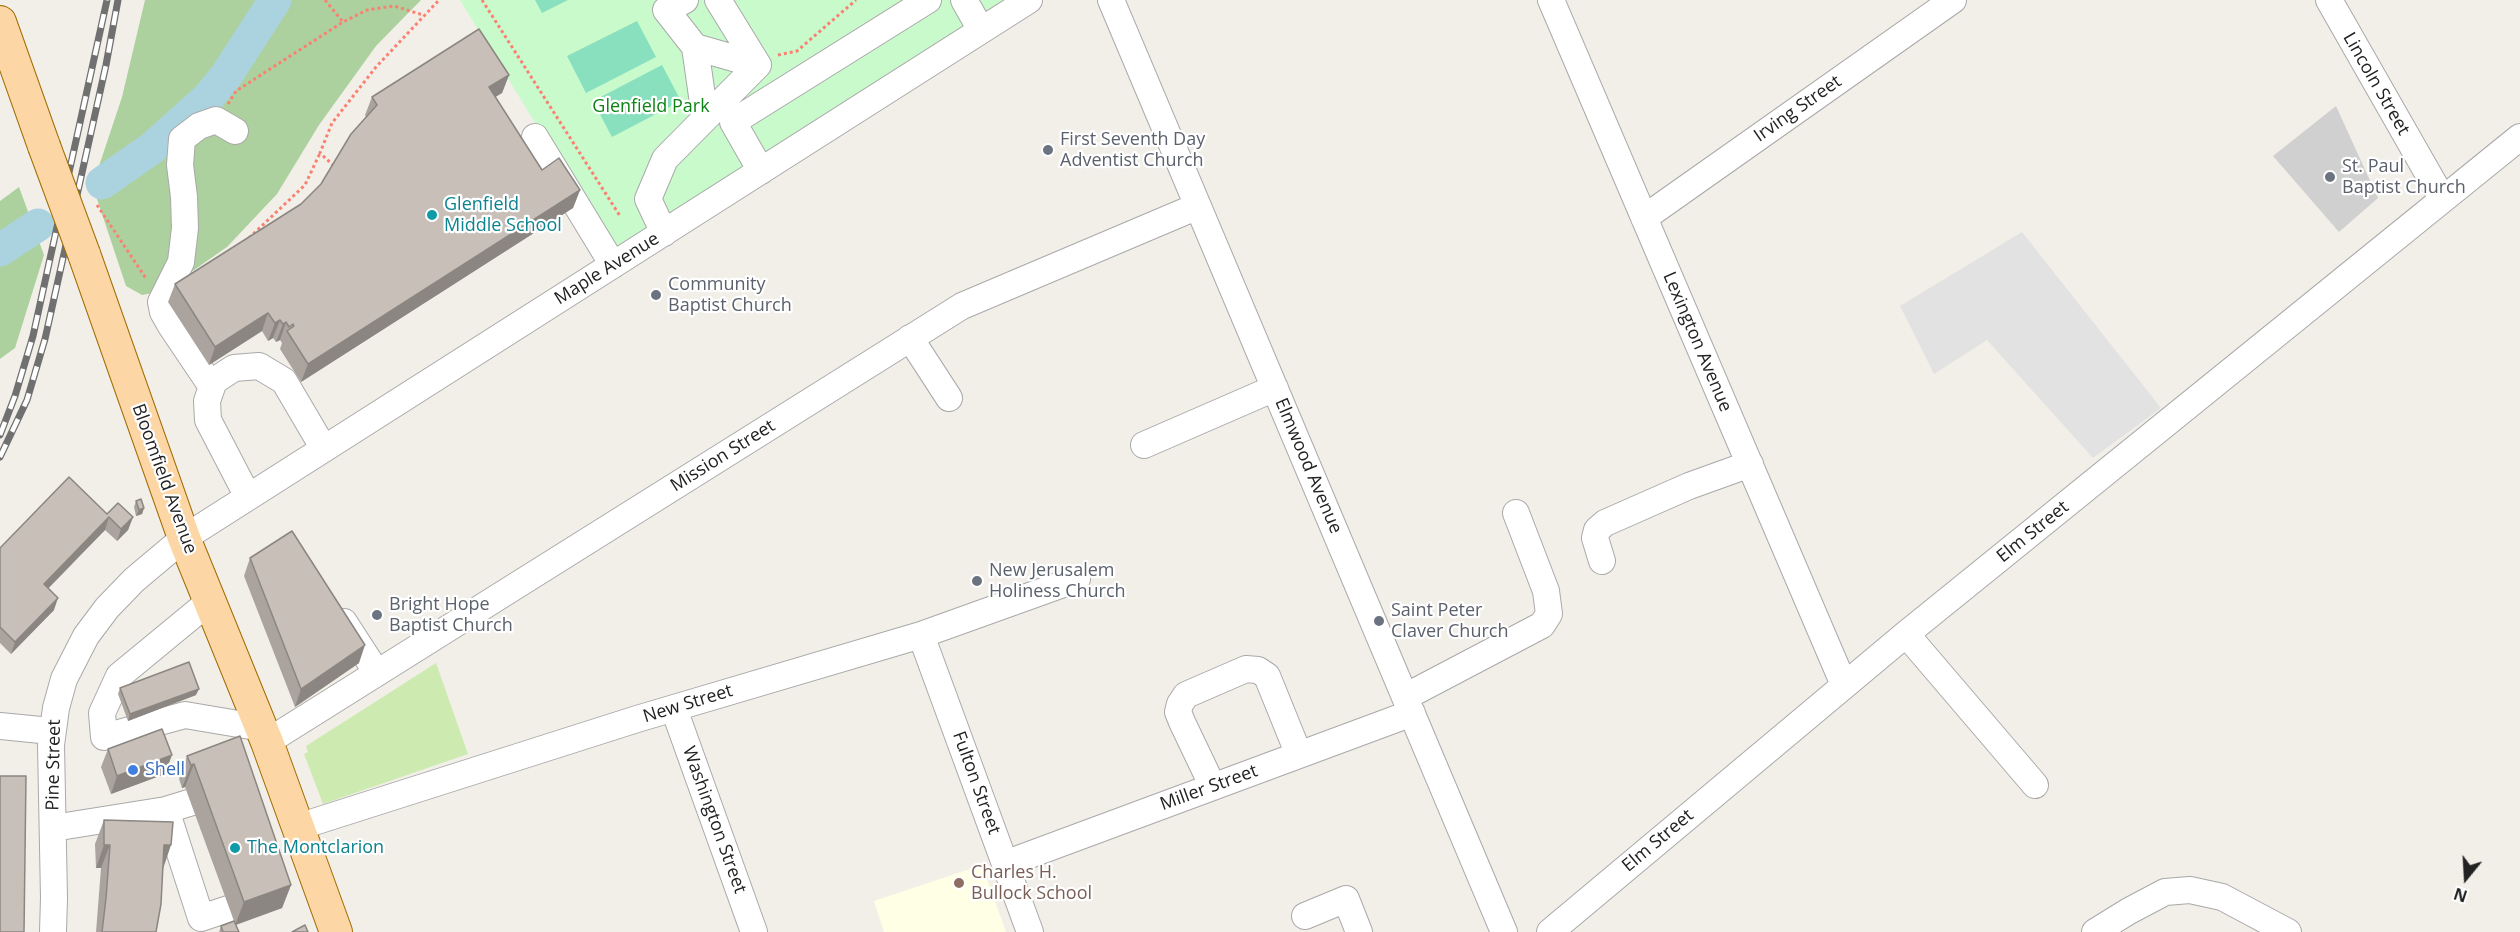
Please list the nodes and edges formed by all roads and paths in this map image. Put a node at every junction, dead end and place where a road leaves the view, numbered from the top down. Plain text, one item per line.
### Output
1 (325, 0) edge
2 (439, 0) edge
3 (482, 0) edge
4 (685, 0) edge
5 (718, 0) edge
6 (856, 0) edge
7 (928, 0) edge
8 (964, 0) edge
9 (1029, 0) edge
10 (1111, 0) edge
11 (1551, 0) edge
12 (1953, 0) edge
13 (2329, 0) edge
14 (423, 15) junction
15 (343, 22) junction
16 (981, 30) junction
17 (3, 37) edge
18 (695, 46) junction
19 (767, 60) junction
20 (705, 117) junction
21 (226, 126) joint
22 (535, 137) dead end
23 (2520, 137) edge
24 (320, 153) junction
25 (761, 171) junction
26 (340, 172) edge
27 (2442, 198) junction
28 (97, 206) dead end
29 (1198, 206) junction
30 (620, 216) dead end
31 (1644, 218) junction
32 (664, 233) junction
33 (246, 240) edge
34 (613, 265) junction
35 (161, 302) junction
36 (910, 338) junction
37 (212, 387) junction
38 (1275, 388) junction
39 (949, 398) dead end
40 (1144, 445) dead end
41 (324, 449) junction
42 (1750, 464) junction
43 (248, 497) junction
44 (1516, 513) dead end
45 (184, 538) junction
46 (1602, 561) dead end
47 (1077, 579) dead end
48 (210, 601) junction
49 (334, 607) edge
50 (1906, 634) junction
51 (921, 635) junction
52 (377, 673) junction
53 (1844, 685) junction
54 (1408, 705) junction
55 (674, 709) junction
56 (0, 726) edge
57 (51, 731) junction
58 (264, 735) junction
59 (1299, 755) junction
60 (2035, 785) dead end
61 (1213, 787) junction
62 (166, 810) junction
63 (298, 827) junction
64 (53, 828) junction
65 (1005, 864) junction
66 (1305, 916) dead end
67 (53, 932) edge
68 (336, 932) edge
69 (754, 932) edge
70 (1030, 932) edge
71 (1359, 932) edge
72 (1504, 932) edge
73 (1550, 932) edge
74 (2095, 932) edge
75 (2288, 932) edge

1 - 15 path
2 - 14 path
3 - 30 path
4 - 18 street
5 - 19 street
6 - 19 path
7 - 25 street
8 - 16 street
9 - 16 street, Maple Avenue
10 - 29 street, Elmwood Avenue
11 - 31 street, Lexington Avenue
12 - 31 street, Irving Street
13 - 27 street, Lincoln Street
14 - 15 path
14 - 24 path
15 - 21 path
16 - 25 street, Maple Avenue
17 - 45 main road, Bloomfield Avenue, bridge
18 - 19 street
18 - 20 street
19 - 20 street
20 - 32 street
21 - 35 street
22 - 34 street
23 - 27 street, Elm Street
24 - 26 path
24 - 33 path
25 - 32 street, Maple Avenue
27 - 50 street, Elm Street
28 - 35 path
29 - 36 street, Mission Street
29 - 38 street, Elmwood Avenue
31 - 42 street, Lexington Avenue
32 - 34 street, Maple Avenue
34 - 41 street, Maple Avenue
35 - 37 street
36 - 39 street
36 - 52 street, Mission Street
37 - 41 street
37 - 43 street
38 - 40 street
38 - 54 street, Elmwood Avenue
41 - 43 street, Maple Avenue
42 - 46 street
42 - 53 street, Lexington Avenue
43 - 45 street, Maple Avenue
44 - 54 street, Miller Street
45 - 48 main road, Bloomfield Avenue
45 - 57 street, Pine Street
47 - 51 street, New Street
48 - 58 main road, Bloomfield Avenue
48 - 58 street
49 - 52 street
50 - 53 street, Elm Street
50 - 60 street
51 - 55 street, New Street
51 - 65 street, Fulton Street
52 - 58 street, Mission Street
53 - 73 street, Elm Street
54 - 59 street, Miller Street
54 - 72 street, Elmwood Avenue
55 - 63 street, New Street
55 - 69 street, Washington Street
56 - 57 street
57 - 64 street, Pine Street
58 - 63 main road, Bloomfield Avenue
59 - 61 street, Miller Street
59 - 61 street
61 - 65 street, Miller Street
62 - 62 street
62 - 64 street
63 - 68 main road, Bloomfield Avenue
64 - 67 street, Pine Street
65 - 70 street, Fulton Street
66 - 71 street
74 - 75 street

